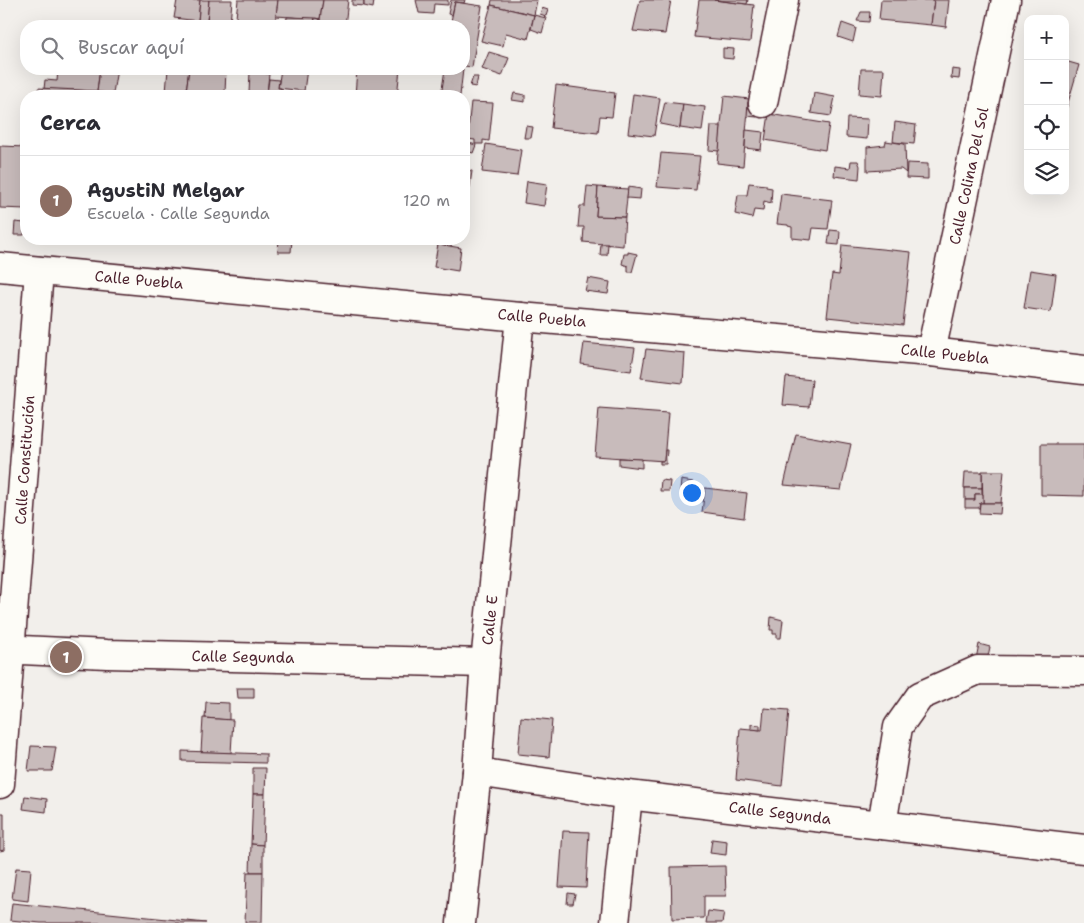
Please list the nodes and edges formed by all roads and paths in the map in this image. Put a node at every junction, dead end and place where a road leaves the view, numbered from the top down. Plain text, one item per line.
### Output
1 (784, 0) edge
2 (1006, 0) edge
3 (763, 103) dead end
4 (0, 267) edge
5 (39, 271) junction
6 (520, 317) junction
7 (932, 352) junction
8 (1084, 370) edge
9 (6, 649) edge
10 (486, 663) junction
11 (1084, 671) edge
12 (477, 772) junction
13 (0, 784) edge
14 (628, 795) junction
15 (882, 825) junction
16 (1084, 849) edge
17 (462, 923) edge
18 (616, 923) edge

1 - 3 street
2 - 7 street, Calle Colina Del Sol
4 - 5 street, Calle Puebla
5 - 6 street, Calle Puebla
5 - 9 street, Calle Constitución
6 - 7 street, Calle Puebla
6 - 10 street, Calle E
7 - 8 street, Calle Puebla
9 - 10 street, Calle Segunda
9 - 13 street, Calle Constitución
10 - 12 street, Calle E
11 - 15 street
12 - 14 street, Calle Segunda
12 - 17 street, Calle E
14 - 15 street, Calle Segunda
14 - 18 street
15 - 16 street, Calle Segunda

